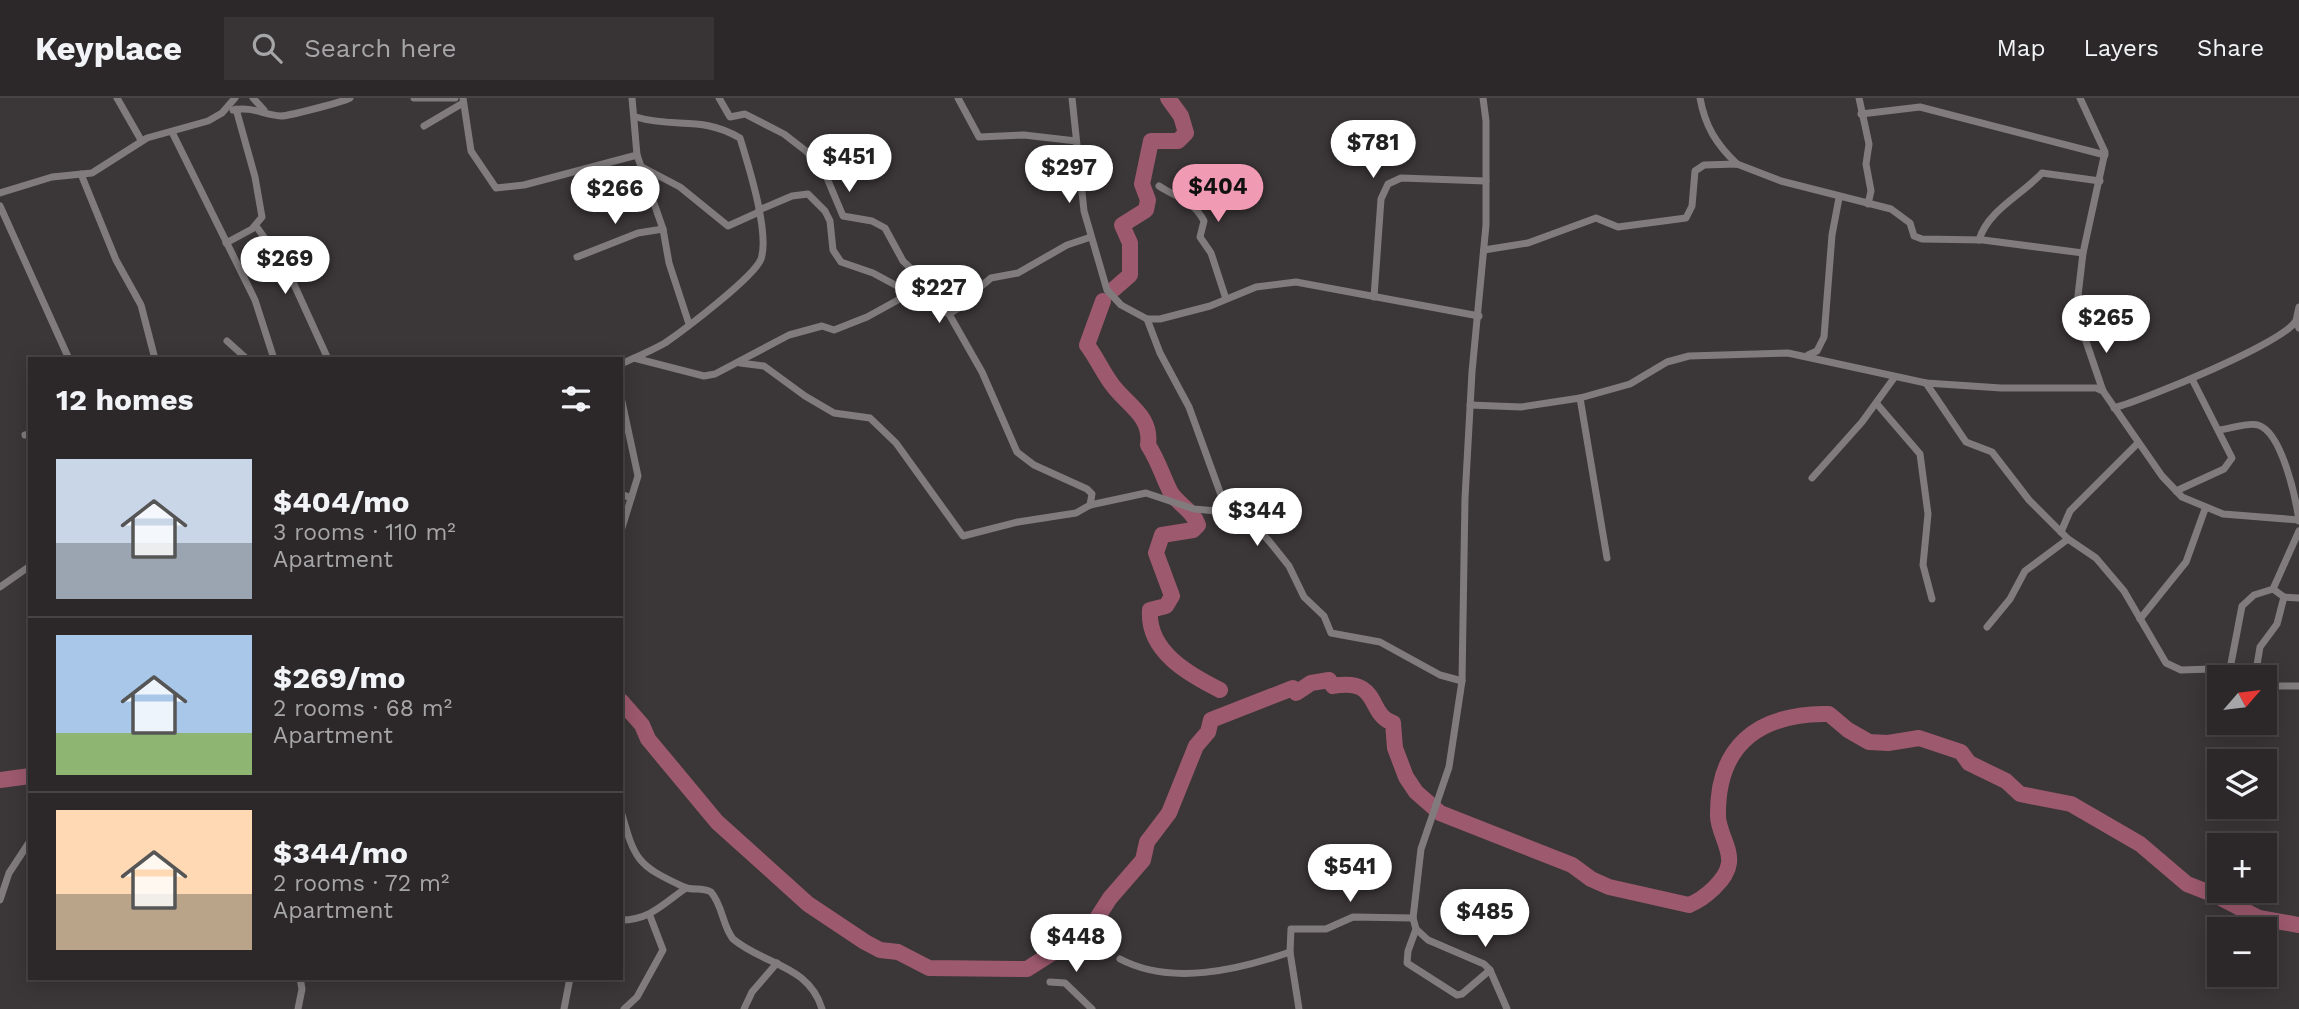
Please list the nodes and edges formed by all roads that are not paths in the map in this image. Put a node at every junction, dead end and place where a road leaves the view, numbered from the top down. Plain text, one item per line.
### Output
1 (117, 98) edge
2 (235, 98) edge
3 (253, 98) edge
4 (349, 98) edge
5 (414, 98) edge
6 (455, 98) edge
7 (632, 98) edge
8 (719, 98) edge
9 (958, 98) edge
10 (1072, 98) edge
11 (1483, 98) edge
12 (1699, 98) edge
13 (1859, 98) edge
14 (1931, 98) edge
15 (2080, 98) edge
16 (463, 100) edge
17 (236, 109) junction
18 (1931, 109) junction
19 (222, 113) junction
20 (266, 113) junction
21 (1861, 114) junction
22 (636, 117) junction
23 (424, 126) dead end
24 (172, 132) junction
25 (141, 140) junction
26 (1076, 141) junction
27 (637, 155) junction
28 (2105, 155) junction
29 (1737, 164) junction
30 (642, 167) junction
31 (81, 174) junction
32 (1486, 181) junction
33 (2101, 181) junction
34 (1159, 186) dead end
35 (0, 192) edge
36 (1839, 198) junction
37 (1868, 204) junction
38 (0, 206) edge
39 (759, 211) junction
40 (256, 226) junction
41 (663, 229) junction
42 (1091, 237) junction
43 (1979, 240) junction
44 (226, 243) junction
45 (1484, 250) junction
46 (2083, 253) junction
47 (577, 257) dead end
48 (927, 284) junction
49 (912, 294) junction
50 (1374, 297) junction
51 (1226, 299) junction
52 (971, 300) junction
53 (2299, 307) edge
54 (949, 314) junction
55 (1479, 316) junction
56 (1147, 319) junction
57 (689, 324) junction
58 (2297, 325) edge
59 (227, 341) dead end
60 (1808, 355) junction
61 (68, 357) edge
62 (154, 357) edge
63 (245, 357) edge
64 (273, 357) edge
65 (327, 357) edge
66 (634, 358) junction
67 (623, 363) edge
68 (740, 363) junction
69 (2099, 375) junction
70 (1895, 379) junction
71 (2192, 379) junction
72 (1926, 383) junction
73 (2082, 388) junction
74 (2103, 391) junction
75 (1580, 398) junction
76 (1877, 404) junction
77 (1470, 405) junction
78 (2114, 408) junction
79 (623, 415) edge
80 (2219, 430) junction
81 (2138, 443) junction
82 (1812, 478) dead end
83 (2176, 491) junction
84 (623, 495) edge
85 (631, 498) junction
86 (1090, 505) junction
87 (2205, 509) junction
88 (1228, 512) junction
89 (2299, 520) edge
90 (623, 524) edge
91 (2299, 531) edge
92 (2061, 532) junction
93 (2068, 539) junction
94 (1607, 558) dead end
95 (28, 567) edge
96 (0, 587) edge
97 (2273, 589) junction
98 (2284, 597) junction
99 (2299, 598) edge
100 (1932, 599) dead end
101 (2140, 619) junction
102 (1987, 628) dead end
103 (2231, 665) edge
104 (2257, 665) edge
105 (2207, 669) edge
106 (1462, 681) junction
107 (2277, 686) edge
108 (2299, 686) edge
109 (623, 817) edge
110 (28, 844) edge
111 (686, 888) junction
112 (0, 900) edge
113 (650, 916) junction
114 (1413, 918) junction
115 (623, 920) edge
116 (1416, 929) junction
117 (1290, 952) junction
118 (1120, 959) dead end
119 (777, 963) junction
120 (1490, 970) junction
121 (300, 980) edge
122 (570, 980) edge
123 (1050, 982) dead end
124 (299, 1009) edge
125 (564, 1009) edge
126 (624, 1009) edge
127 (744, 1009) edge
128 (822, 1009) edge
129 (1092, 1009) edge
130 (1299, 1009) edge
131 (1507, 1009) edge

1 - 25 street
2 - 19 street
3 - 20 street
4 - 20 street
5 - 6 street
7 - 22 street
8 - 48 street
9 - 26 street
10 - 26 street
11 - 32 street
12 - 29 street
13 - 21 street
14 - 18 street
15 - 28 street
16 - 23 street
16 - 27 street
17 - 19 street
17 - 20 street
17 - 40 street
18 - 21 street
18 - 28 street
19 - 24 street
21 - 37 street
22 - 27 street
22 - 39 street
24 - 25 street
24 - 44 street
25 - 31 street
26 - 42 street
27 - 30 street
28 - 33 street
29 - 36 street
29 - 45 street
30 - 39 street
30 - 41 street
31 - 35 street
31 - 62 street
32 - 45 street
32 - 50 street
33 - 43 street
33 - 46 street
34 - 51 street
36 - 37 street
36 - 60 street
37 - 43 street
38 - 61 street
39 - 49 street
39 - 57 street
40 - 44 street
40 - 65 street
41 - 47 street
41 - 57 street
42 - 52 street
42 - 56 street
43 - 46 street
44 - 64 street
45 - 55 street
46 - 69 street
48 - 49 street
48 - 52 street
49 - 54 street
49 - 68 street
50 - 51 street
50 - 55 street
51 - 56 street
52 - 54 street
53 - 58 street
54 - 86 street
55 - 77 street
56 - 88 street
57 - 66 street
58 - 71 street
59 - 63 street
60 - 70 street
60 - 75 street
66 - 67 street
66 - 68 street
68 - 86 street
69 - 73 street
69 - 74 street
70 - 72 street
70 - 76 street
71 - 78 street
71 - 80 street
72 - 73 street
72 - 92 street
73 - 74 street
74 - 78 street
75 - 77 street
75 - 94 street
76 - 82 street
76 - 100 street
77 - 106 street
78 - 81 street
79 - 85 street
80 - 83 street
80 - 89 street
81 - 83 street
81 - 92 street
83 - 87 street
84 - 85 street
85 - 90 street
86 - 88 street
87 - 89 street
87 - 101 street
88 - 106 street
91 - 97 street
92 - 93 street
93 - 101 street
93 - 102 street
95 - 96 street
97 - 98 street
97 - 103 street
98 - 99 street
98 - 104 street
101 - 105 street
106 - 114 street
107 - 108 street
109 - 111 street
110 - 112 street
111 - 113 street
111 - 119 street
113 - 115 street
113 - 126 street
114 - 116 street
114 - 117 street
116 - 120 street
116 - 120 street
117 - 118 street
117 - 130 street
119 - 127 street
119 - 128 street
120 - 131 street
121 - 124 street
122 - 125 street
123 - 129 street

